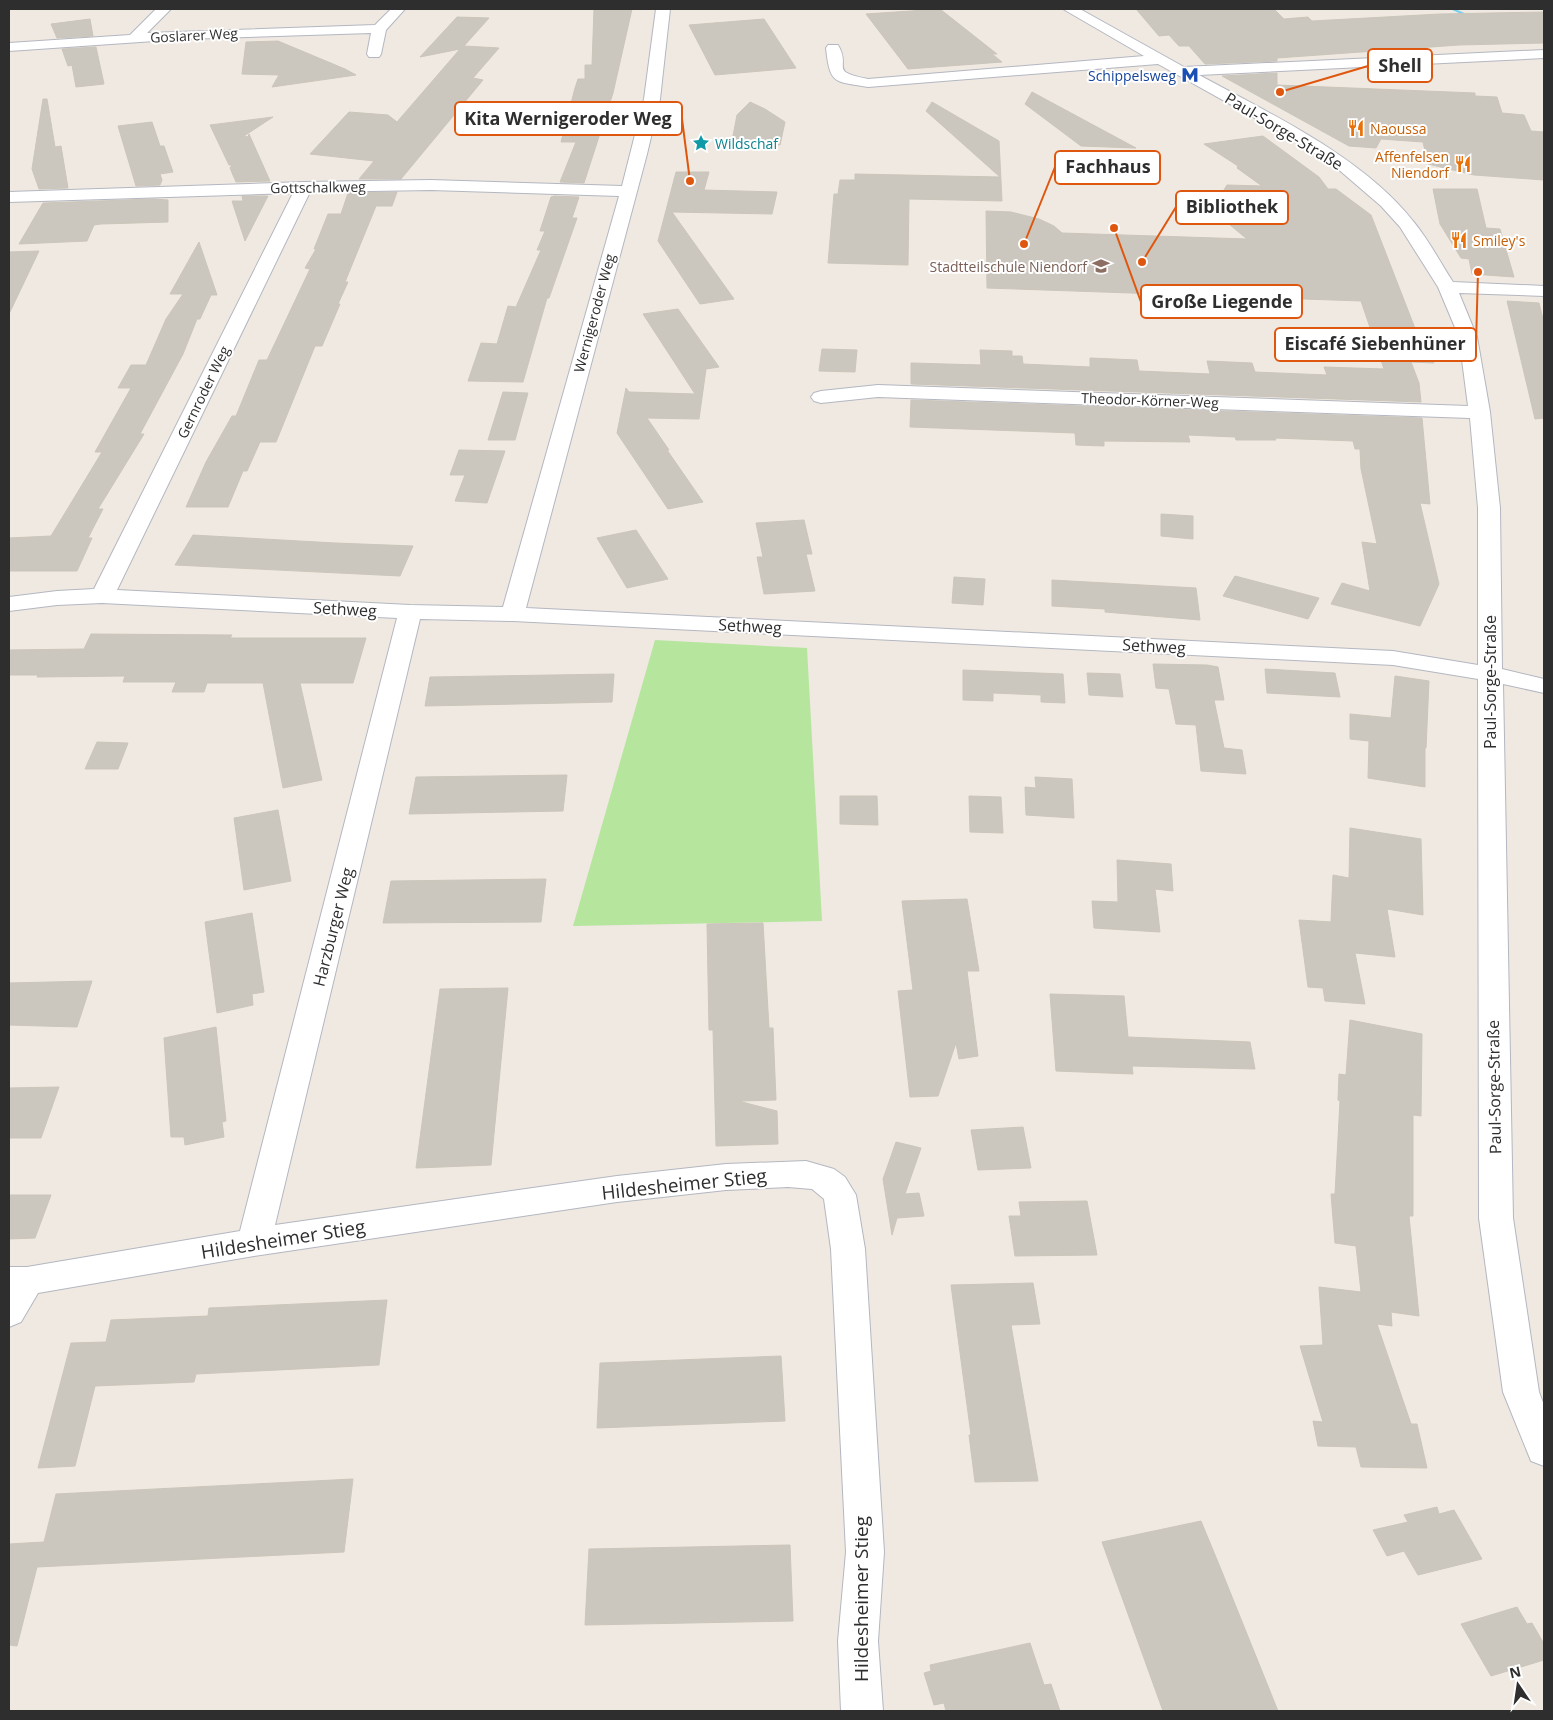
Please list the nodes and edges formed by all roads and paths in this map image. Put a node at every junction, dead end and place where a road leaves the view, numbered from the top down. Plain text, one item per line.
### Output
1 (164, 9) edge
2 (398, 9) edge
3 (663, 9) edge
4 (1071, 9) edge
5 (1088, 9) edge
6 (379, 29) junction
7 (134, 38) junction
8 (9, 47) edge
9 (833, 48) dead end
10 (374, 54) dead end
11 (1544, 54) edge
12 (1160, 59) junction
13 (1183, 72) junction
14 (304, 187) junction
15 (628, 191) junction
16 (10, 198) edge
17 (1447, 287) junction
18 (1544, 290) edge
19 (821, 397) dead end
20 (1480, 412) junction
21 (102, 596) junction
22 (9, 604) edge
23 (410, 612) junction
24 (513, 614) junction
25 (1490, 674) junction
26 (1544, 686) edge
27 (254, 1242) junction
28 (18, 1281) edge
29 (9, 1312) edge
30 (1544, 1449) edge
31 (862, 1711) edge

1 - 7 street
2 - 6 street
3 - 15 street, Wernigeroder Weg
4 - 5 street, Paul-Sorge-Straße
4 - 12 street, Paul-Sorge-Straße
6 - 7 street, Goslarer Weg
6 - 10 street
7 - 8 street, Goslarer Weg
9 - 12 street
11 - 13 street
12 - 13 street, Paul-Sorge-Straße
13 - 17 street, Paul-Sorge-Straße
14 - 15 street, Gottschalkweg
14 - 16 street, Gottschalkweg
14 - 21 street, Gernroder Weg
15 - 24 street, Wernigeroder Weg
17 - 18 street
17 - 20 street, Paul-Sorge-Straße
19 - 20 street, Theodor-Körner-Weg
20 - 25 street, Paul-Sorge-Straße
21 - 22 street, Sethweg
21 - 23 street, Sethweg
23 - 24 street, Sethweg
23 - 27 street, Harzburger Weg
24 - 25 street, Sethweg
25 - 26 street, Sethweg
25 - 30 street, Paul-Sorge-Straße
27 - 28 street, Hildesheimer Stieg
27 - 31 street, Hildesheimer Stieg
28 - 29 street

